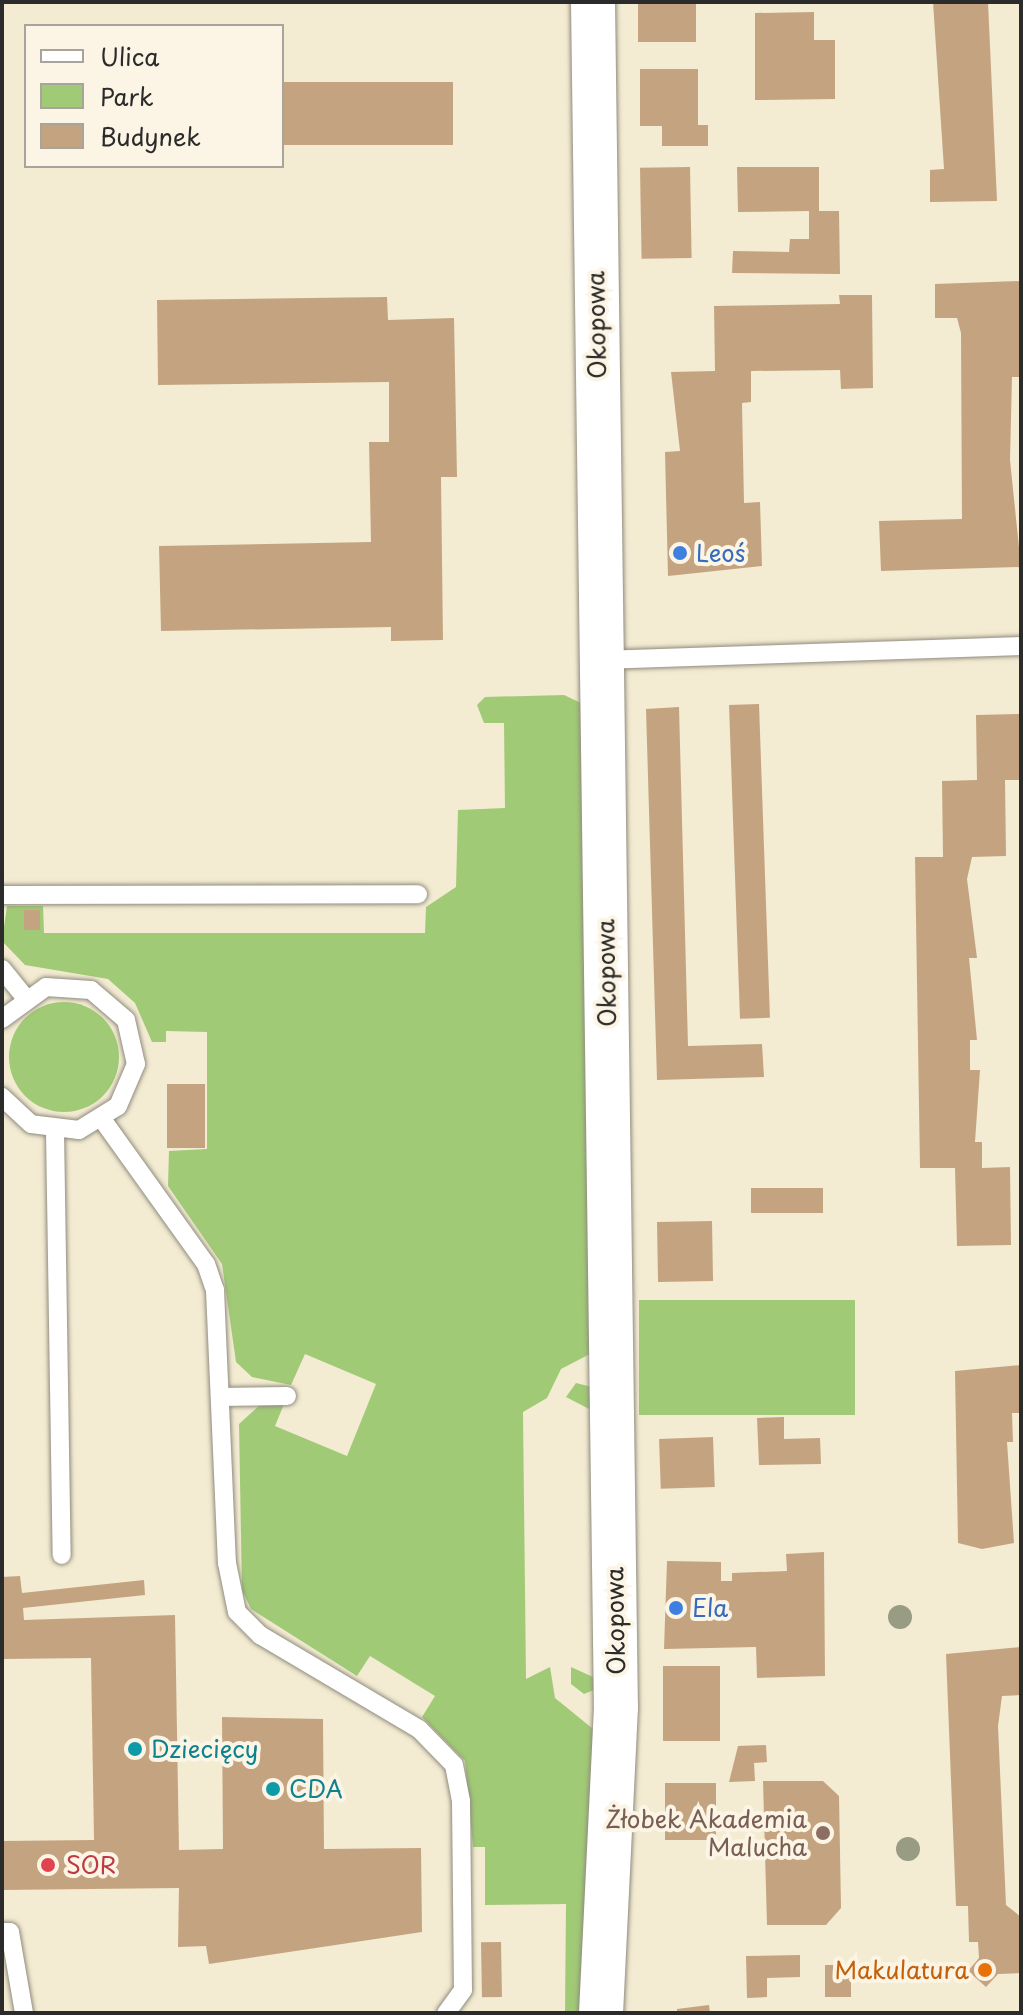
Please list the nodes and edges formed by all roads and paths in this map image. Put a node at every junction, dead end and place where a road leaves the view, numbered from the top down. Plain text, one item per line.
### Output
1 (593, 2) edge
2 (1021, 646) edge
3 (599, 660) junction
4 (418, 894) dead end
5 (2, 895) edge
6 (2, 969) edge
7 (24, 996) junction
8 (2, 1019) edge
9 (2, 1097) edge
10 (102, 1119) junction
11 (55, 1131) junction
12 (287, 1396) dead end
13 (220, 1397) junction
14 (62, 1555) dead end
15 (2, 1932) edge
16 (609, 1943) junction
17 (24, 2013) edge
18 (446, 2013) edge
19 (601, 2013) edge
20 (620, 2013) edge

1 - 3 street, Okopowa
2 - 3 lane
3 - 16 street, Okopowa
4 - 5 lane
6 - 7 lane
7 - 8 lane
7 - 10 lane
9 - 11 lane
10 - 11 lane
10 - 13 lane
11 - 14 lane
12 - 13 lane
13 - 18 lane
15 - 17 lane
16 - 19 street, Okopowa
16 - 20 street, Okopowa

